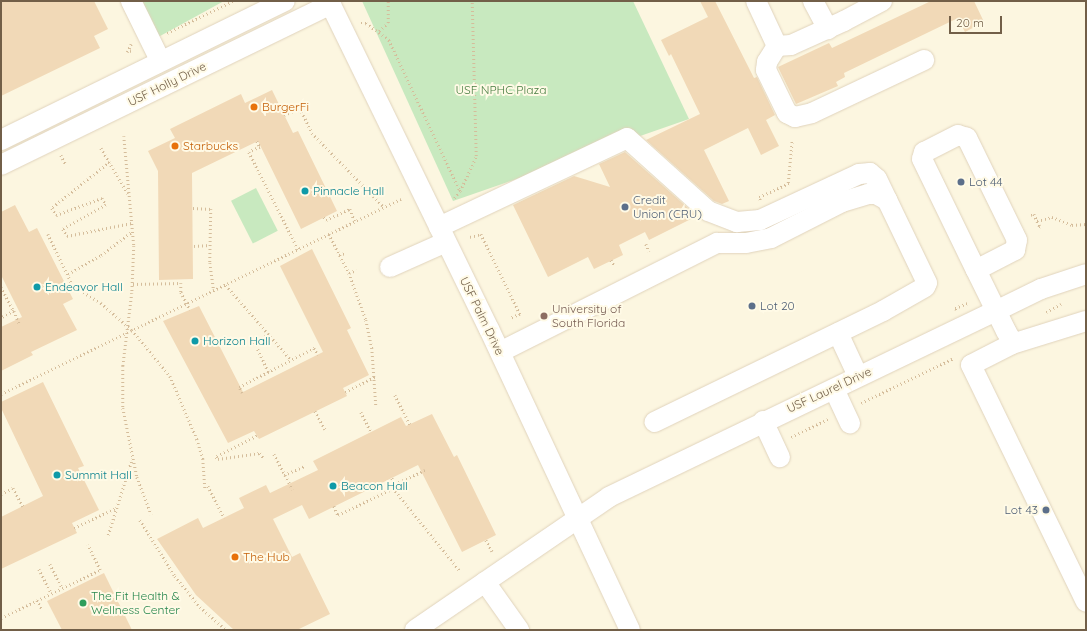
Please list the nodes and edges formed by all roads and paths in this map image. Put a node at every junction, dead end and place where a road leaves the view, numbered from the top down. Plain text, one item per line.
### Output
1 (131, 1) edge
2 (233, 1) edge
3 (285, 1) edge
4 (388, 1) edge
5 (472, 1) edge
6 (756, 1) edge
7 (813, 1) edge
8 (330, 2) edge
9 (878, 2) edge
10 (225, 3) edge
11 (361, 24) dead end
12 (828, 29) junction
13 (379, 31) junction
14 (165, 34) dead end
15 (777, 46) junction
16 (160, 60) junction
17 (924, 60) dead end
18 (284, 115) dead end
19 (124, 136) dead end
20 (1, 140) edge
21 (792, 140) dead end
22 (257, 141) dead end
23 (102, 148) dead end
24 (60, 154) dead end
25 (110, 162) junction
26 (1, 165) edge
27 (66, 166) dead end
28 (460, 191) junction
29 (129, 196) junction
30 (759, 197) dead end
31 (401, 199) dead end
32 (887, 200) junction
33 (453, 201) dead end
34 (384, 207) junction
35 (193, 208) dead end
36 (1031, 215) dead end
37 (324, 217) dead end
38 (1037, 221) junction
39 (355, 222) junction
40 (132, 223) junction
41 (1086, 224) edge
42 (1038, 228) dead end
43 (132, 232) junction
44 (48, 234) dead end
45 (329, 234) junction
46 (442, 234) junction
47 (470, 238) dead end
48 (646, 244) dead end
49 (210, 245) junction
50 (194, 246) dead end
51 (298, 249) junction
52 (649, 251) dead end
53 (345, 253) dead end
54 (340, 255) junction
55 (612, 260) dead end
56 (614, 265) dead end
57 (390, 267) dead end
58 (356, 270) dead end
59 (976, 270) junction
60 (349, 273) junction
61 (68, 274) junction
62 (1086, 274) edge
63 (133, 284) junction
64 (226, 285) junction
65 (1, 287) edge
66 (214, 290) junction
67 (1064, 302) dead end
68 (187, 304) junction
69 (190, 310) dead end
70 (996, 310) junction
71 (14, 311) junction
72 (1039, 316) dead end
73 (1, 318) edge
74 (511, 318) dead end
75 (1086, 321) edge
76 (19, 323) dead end
77 (127, 326) junction
78 (132, 330) junction
79 (127, 333) junction
80 (838, 333) junction
81 (269, 334) junction
82 (1012, 344) junction
83 (500, 352) junction
84 (961, 354) dead end
85 (318, 355) dead end
86 (291, 360) junction
87 (268, 372) junction
88 (858, 376) junction
89 (375, 377) junction
90 (834, 389) junction
91 (345, 392) dead end
92 (242, 393) dead end
93 (1, 394) edge
94 (395, 395) dead end
95 (376, 404) dead end
96 (315, 411) dead end
97 (361, 412) dead end
98 (847, 415) junction
99 (763, 421) junction
100 (654, 422) dead end
101 (410, 424) dead end
102 (325, 429) dead end
103 (371, 432) dead end
104 (257, 436) dead end
105 (784, 448) joint
106 (274, 454) dead end
107 (132, 459) junction
108 (264, 459) dead end
109 (305, 466) dead end
110 (425, 470) dead end
111 (284, 475) junction
112 (392, 478) dead end
113 (395, 484) junction
114 (393, 488) junction
115 (294, 489) dead end
116 (1, 494) edge
117 (23, 506) dead end
118 (334, 506) dead end
119 (117, 508) junction
120 (151, 514) dead end
121 (224, 518) dead end
122 (579, 519) junction
123 (140, 520) dead end
124 (74, 528) dead end
125 (108, 535) dead end
126 (486, 540) dead end
127 (88, 545) dead end
128 (492, 551) dead end
129 (50, 564) dead end
130 (39, 569) dead end
131 (460, 571) dead end
132 (80, 579) junction
133 (485, 582) junction
134 (82, 584) dead end
135 (62, 588) junction
136 (51, 593) junction
137 (37, 600) junction
138 (1086, 602) edge
139 (42, 609) dead end
140 (1, 618) edge
141 (226, 630) edge
142 (415, 630) edge
143 (519, 630) edge
144 (630, 630) edge

1 - 16 street
2 - 10 path
3 - 16 street, USF Holly Drive
4 - 13 path
5 - 28 path
6 - 15 street
7 - 12 street
8 - 26 street, USF Holly Drive
8 - 46 street, USF Palm Drive
9 - 12 street
10 - 14 path
11 - 13 path
12 - 15 street
13 - 28 path
15 - 17 street
16 - 20 street, USF Holly Drive
18 - 34 path
19 - 29 path
21 - 30 path
22 - 51 path
23 - 25 path
24 - 27 path
25 - 29 path
25 - 40 path
28 - 33 path
29 - 40 path
31 - 34 path
32 - 46 street
32 - 80 street
32 - 83 street
34 - 39 path
35 - 49 path
36 - 38 path
37 - 39 path
38 - 41 path
38 - 42 path
39 - 45 path
40 - 43 path
43 - 61 path
43 - 63 path
44 - 61 path
45 - 51 path
45 - 54 path
46 - 57 street
46 - 83 street, USF Palm Drive
47 - 74 path
48 - 52 path
49 - 50 path
49 - 66 path
51 - 64 path
53 - 54 path
54 - 60 path
55 - 56 path
58 - 60 path
59 - 59 street
59 - 70 street
60 - 89 path
61 - 77 path
62 - 70 street, USF Laurel Drive
63 - 68 path
63 - 77 path
64 - 66 path
64 - 81 path
65 - 71 path
66 - 68 path
67 - 72 path
68 - 69 path
68 - 78 path
70 - 82 street
70 - 88 street, USF Laurel Drive
71 - 73 path
71 - 76 path
75 - 82 street
77 - 78 path
77 - 79 path
78 - 79 path
78 - 121 path
79 - 93 path
79 - 107 path
80 - 88 street
80 - 100 street
81 - 86 path
81 - 87 path
82 - 138 street
83 - 122 street, USF Palm Drive
84 - 98 path
85 - 86 path
86 - 87 path
87 - 92 path
88 - 90 street, USF Laurel Drive
89 - 91 path
89 - 95 path
90 - 98 street
90 - 99 street, USF Laurel Drive
94 - 101 path
96 - 102 path
97 - 103 path
98 - 105 path
99 - 105 street
99 - 122 street, USF Laurel Drive
104 - 108 path
106 - 111 path
107 - 119 path
107 - 120 path
109 - 111 path
110 - 113 path
111 - 115 path
112 - 113 path
113 - 114 path
114 - 118 path
114 - 131 path
116 - 117 path
119 - 124 path
119 - 125 path
122 - 133 street, USF Laurel Drive
122 - 144 street, USF Palm Drive
123 - 141 path
126 - 128 path
127 - 132 path
129 - 135 path
130 - 136 path
132 - 134 path
132 - 135 path
133 - 142 street, USF Laurel Drive
133 - 143 street
135 - 136 path
136 - 137 path
137 - 139 path
137 - 140 path

